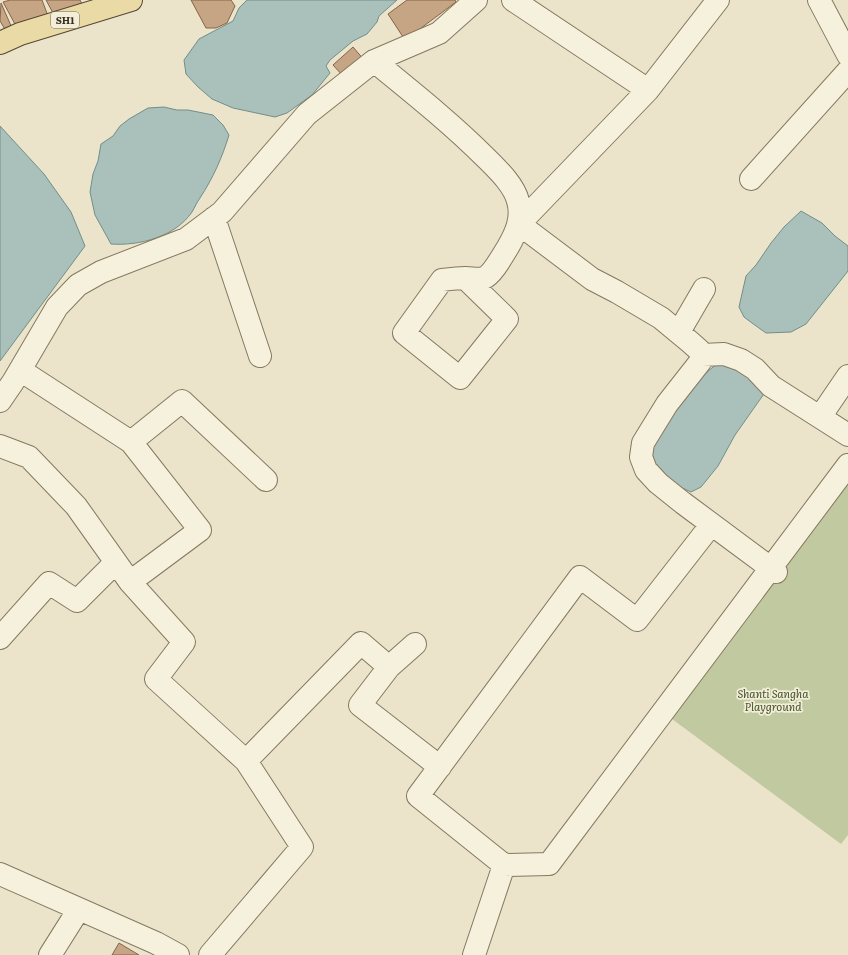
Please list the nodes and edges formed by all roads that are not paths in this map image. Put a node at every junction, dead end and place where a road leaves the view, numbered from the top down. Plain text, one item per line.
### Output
1 (131, 0) edge
2 (513, 0) edge
3 (718, 0) edge
4 (819, 0) edge
5 (474, 1) edge
6 (0, 43) edge
7 (848, 55) edge
8 (374, 61) junction
9 (848, 71) edge
10 (648, 90) junction
11 (751, 180) dead end
12 (214, 218) junction
13 (519, 224) junction
14 (465, 278) junction
15 (704, 289) dead end
16 (679, 332) junction
17 (702, 355) junction
18 (260, 356) dead end
19 (20, 370) junction
20 (848, 376) edge
21 (0, 401) edge
22 (820, 417) junction
23 (848, 435) edge
24 (131, 442) junction
25 (0, 446) edge
26 (848, 465) edge
27 (266, 480) dead end
28 (711, 525) junction
29 (115, 563) junction
30 (773, 570) junction
31 (130, 582) junction
32 (0, 638) edge
33 (415, 644) dead end
34 (389, 667) junction
35 (246, 761) junction
36 (440, 767) junction
37 (504, 865) junction
38 (0, 874) edge
39 (79, 909) junction
40 (50, 955) edge
41 (178, 955) edge
42 (210, 955) edge
43 (474, 955) edge

1 - 6 main road, SH1
2 - 10 street
3 - 10 street
4 - 7 street
5 - 8 street
8 - 12 street
8 - 13 street
9 - 11 street
10 - 13 street
12 - 18 street
12 - 19 street
13 - 14 street
13 - 16 street
14 - 14 street
15 - 16 street
16 - 17 street
17 - 22 street
17 - 28 street
19 - 21 street
19 - 24 street
20 - 22 street
22 - 23 street
24 - 27 street
24 - 31 street
25 - 29 street
26 - 30 street
28 - 30 street
28 - 36 street
29 - 31 street
29 - 32 street
30 - 37 street
31 - 35 street
33 - 34 street
34 - 35 street
34 - 36 street
35 - 42 street
36 - 37 street
37 - 43 street
38 - 39 street
39 - 40 street
39 - 41 street

